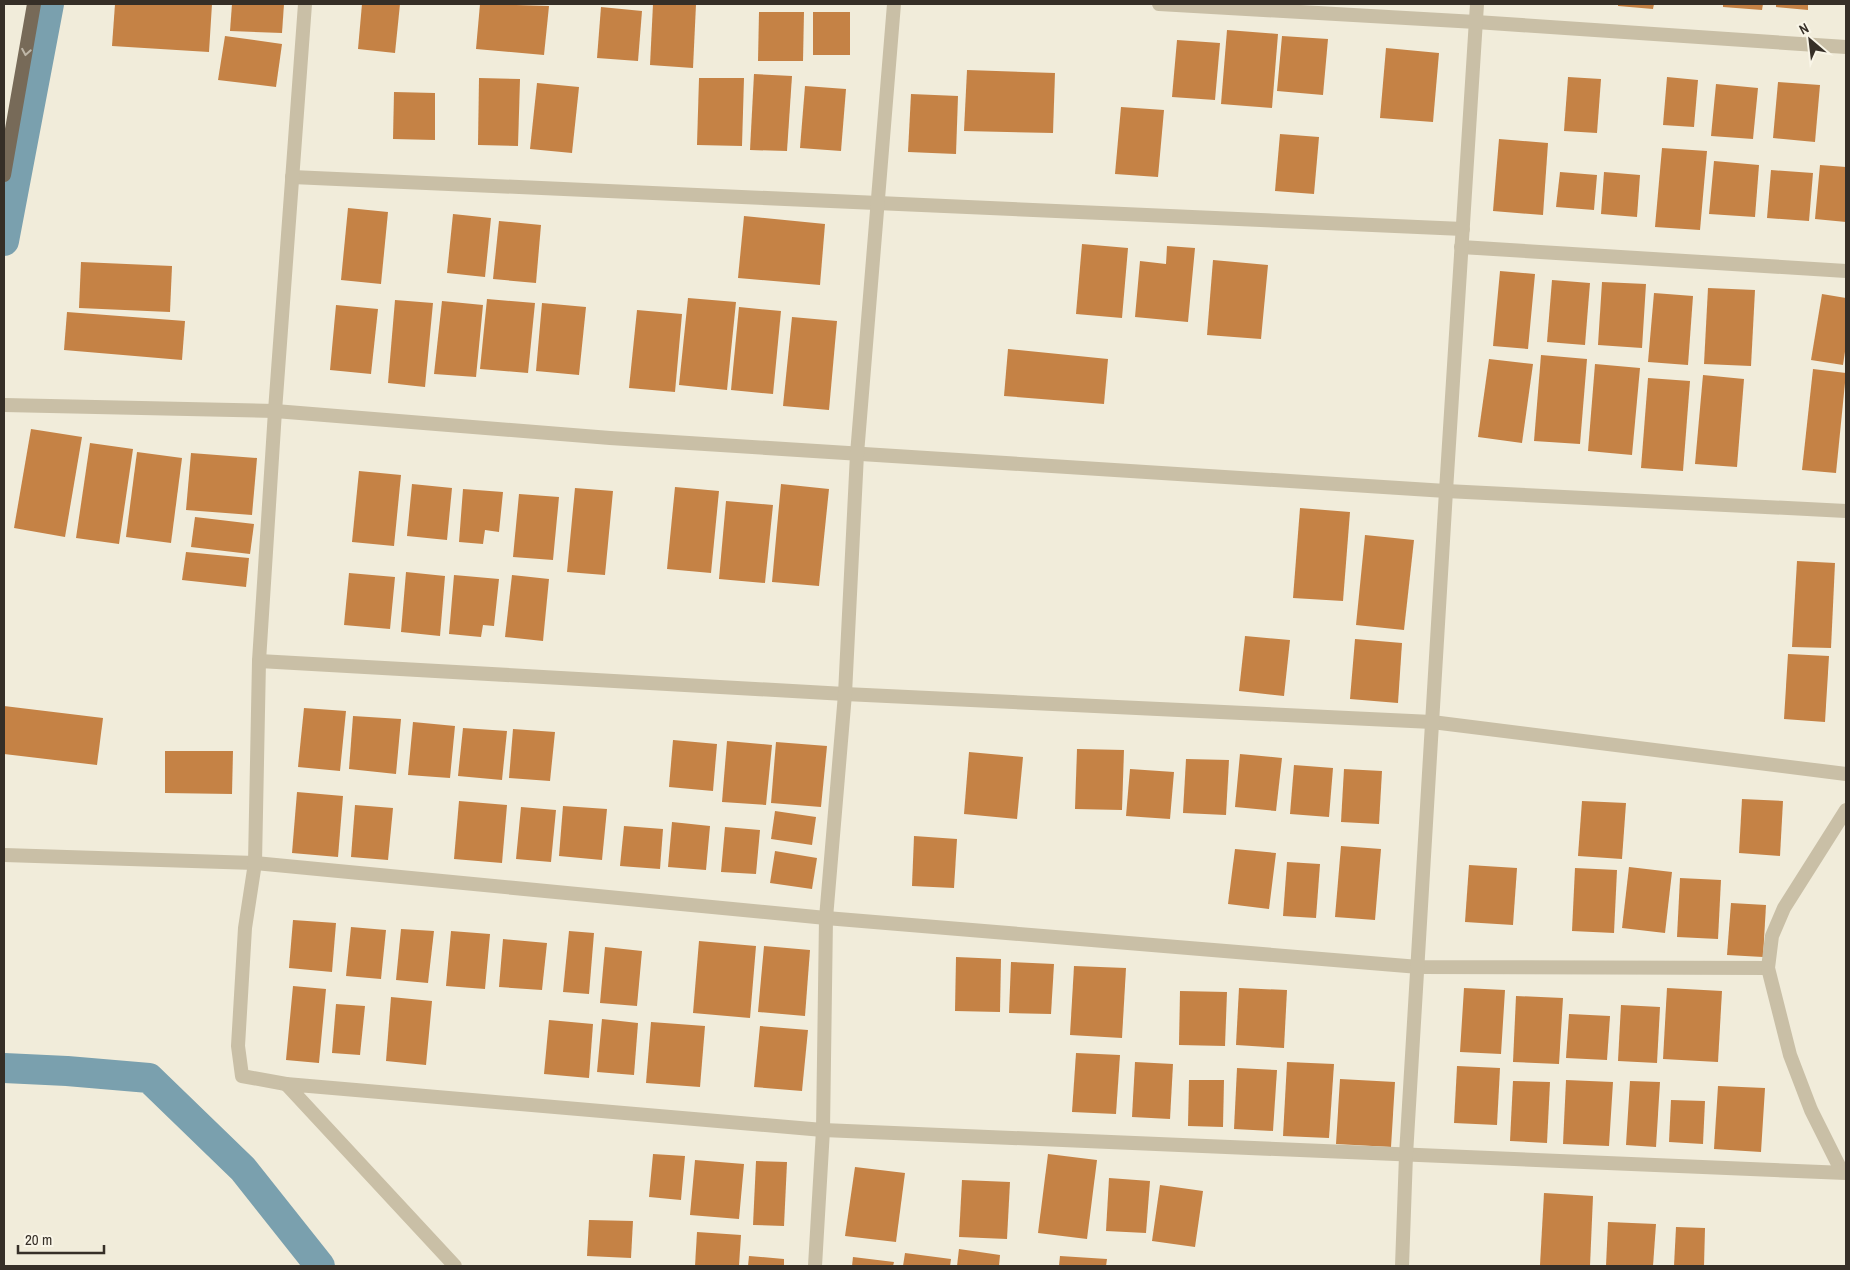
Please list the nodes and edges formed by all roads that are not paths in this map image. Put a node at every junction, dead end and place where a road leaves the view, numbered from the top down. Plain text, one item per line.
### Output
1 (34, 4) edge
2 (305, 4) edge
3 (894, 4) edge
4 (1159, 4) edge
5 (1477, 4) edge
6 (1476, 22) junction
7 (1846, 47) edge
8 (4, 175) edge
9 (292, 177) junction
10 (877, 203) junction
11 (1463, 229) junction
12 (1462, 246) junction
13 (1846, 271) edge
14 (4, 406) edge
15 (275, 411) junction
16 (857, 454) junction
17 (1446, 491) junction
18 (1846, 511) edge
19 (259, 661) junction
20 (845, 694) junction
21 (1432, 722) junction
22 (1846, 774) edge
23 (1846, 810) edge
24 (4, 855) edge
25 (255, 863) junction
26 (826, 918) junction
27 (1419, 967) junction
28 (1768, 968) junction
29 (286, 1084) junction
30 (824, 1130) junction
31 (1406, 1155) junction
32 (1844, 1173) edge
33 (455, 1266) edge
34 (815, 1266) edge
35 (1402, 1266) edge

1 -> 8 main road
2 - 9 street
3 - 10 street
4 - 6 street
5 - 6 street
6 - 7 street
6 - 11 street
9 - 10 street
9 - 15 street
10 - 11 street
10 - 16 street
11 - 12 street
12 - 13 street
12 - 17 street
14 - 15 street
15 - 16 street
15 - 19 street
16 - 17 street
16 - 20 street
17 - 18 street
17 - 21 street
19 - 20 street
19 - 25 street
20 - 21 street
20 - 26 street
21 - 22 street
21 - 27 street
23 - 28 street
24 - 25 street
25 - 26 street
25 - 29 street
26 - 27 street
26 - 30 street
27 - 28 street
27 - 31 street
28 - 32 street
29 - 30 street
29 - 33 street
30 - 31 street
30 - 34 street
31 - 32 street
31 - 35 street

